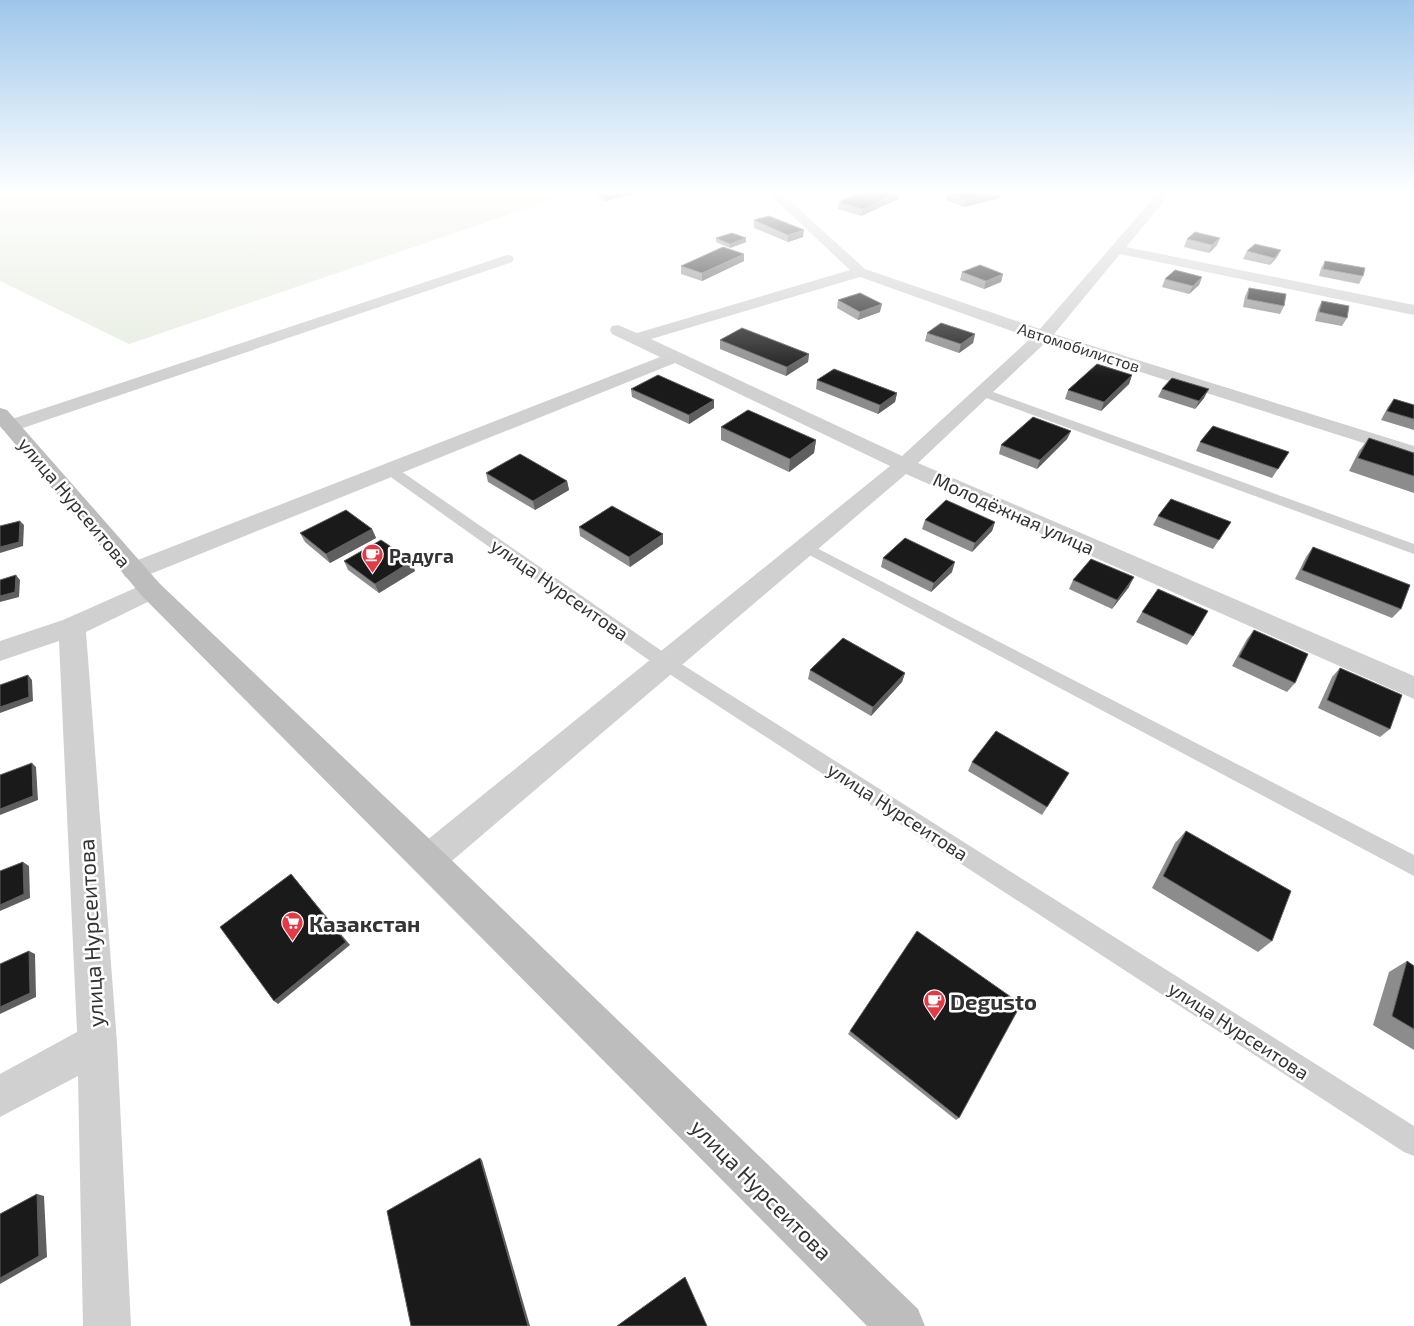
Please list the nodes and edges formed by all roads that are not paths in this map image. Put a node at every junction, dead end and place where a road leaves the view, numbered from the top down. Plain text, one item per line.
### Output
1 (839, 253) edge
2 (1113, 253) edge
3 (1135, 253) edge
4 (507, 259) dead end
5 (860, 272) junction
6 (1414, 310) edge
7 (1043, 336) junction
8 (675, 357) junction
9 (982, 392) junction
10 (5, 420) edge
11 (1414, 453) edge
12 (904, 465) junction
13 (390, 470) junction
14 (805, 547) junction
15 (1414, 549) edge
16 (142, 580) junction
17 (72, 627) junction
18 (0, 651) edge
19 (666, 663) junction
20 (1414, 688) edge
21 (428, 860) junction
22 (1414, 866) edge
23 (97, 1043) junction
24 (0, 1096) edge
25 (1414, 1142) edge
26 (107, 1326) edge
27 (901, 1326) edge

1 - 5 street, Автомобилистов
2 - 7 street
3 - 6 street
4 - 10 street
5 - 7 street, Автомобилистов
5 - 8 street, Молодёжная улица
7 - 9 street
7 - 11 street, Автомобилистов
8 - 12 street, Молодёжная улица
8 - 13 street
9 - 12 street
9 - 15 lane
10 - 16 main road, улица Нурсеитова
12 - 14 street
12 - 20 street, Молодёжная улица
13 - 16 street
13 - 19 lane, улица Нурсеитова
14 - 19 street
14 - 22 lane
16 - 17 street
16 - 21 main road, улица Нурсеитова
17 - 18 street
17 - 23 street, улица Нурсеитова
19 - 21 street
19 - 25 lane, улица Нурсеитова
21 - 27 main road, улица Нурсеитова
23 - 24 street
23 - 26 street, улица Нурсеитова

